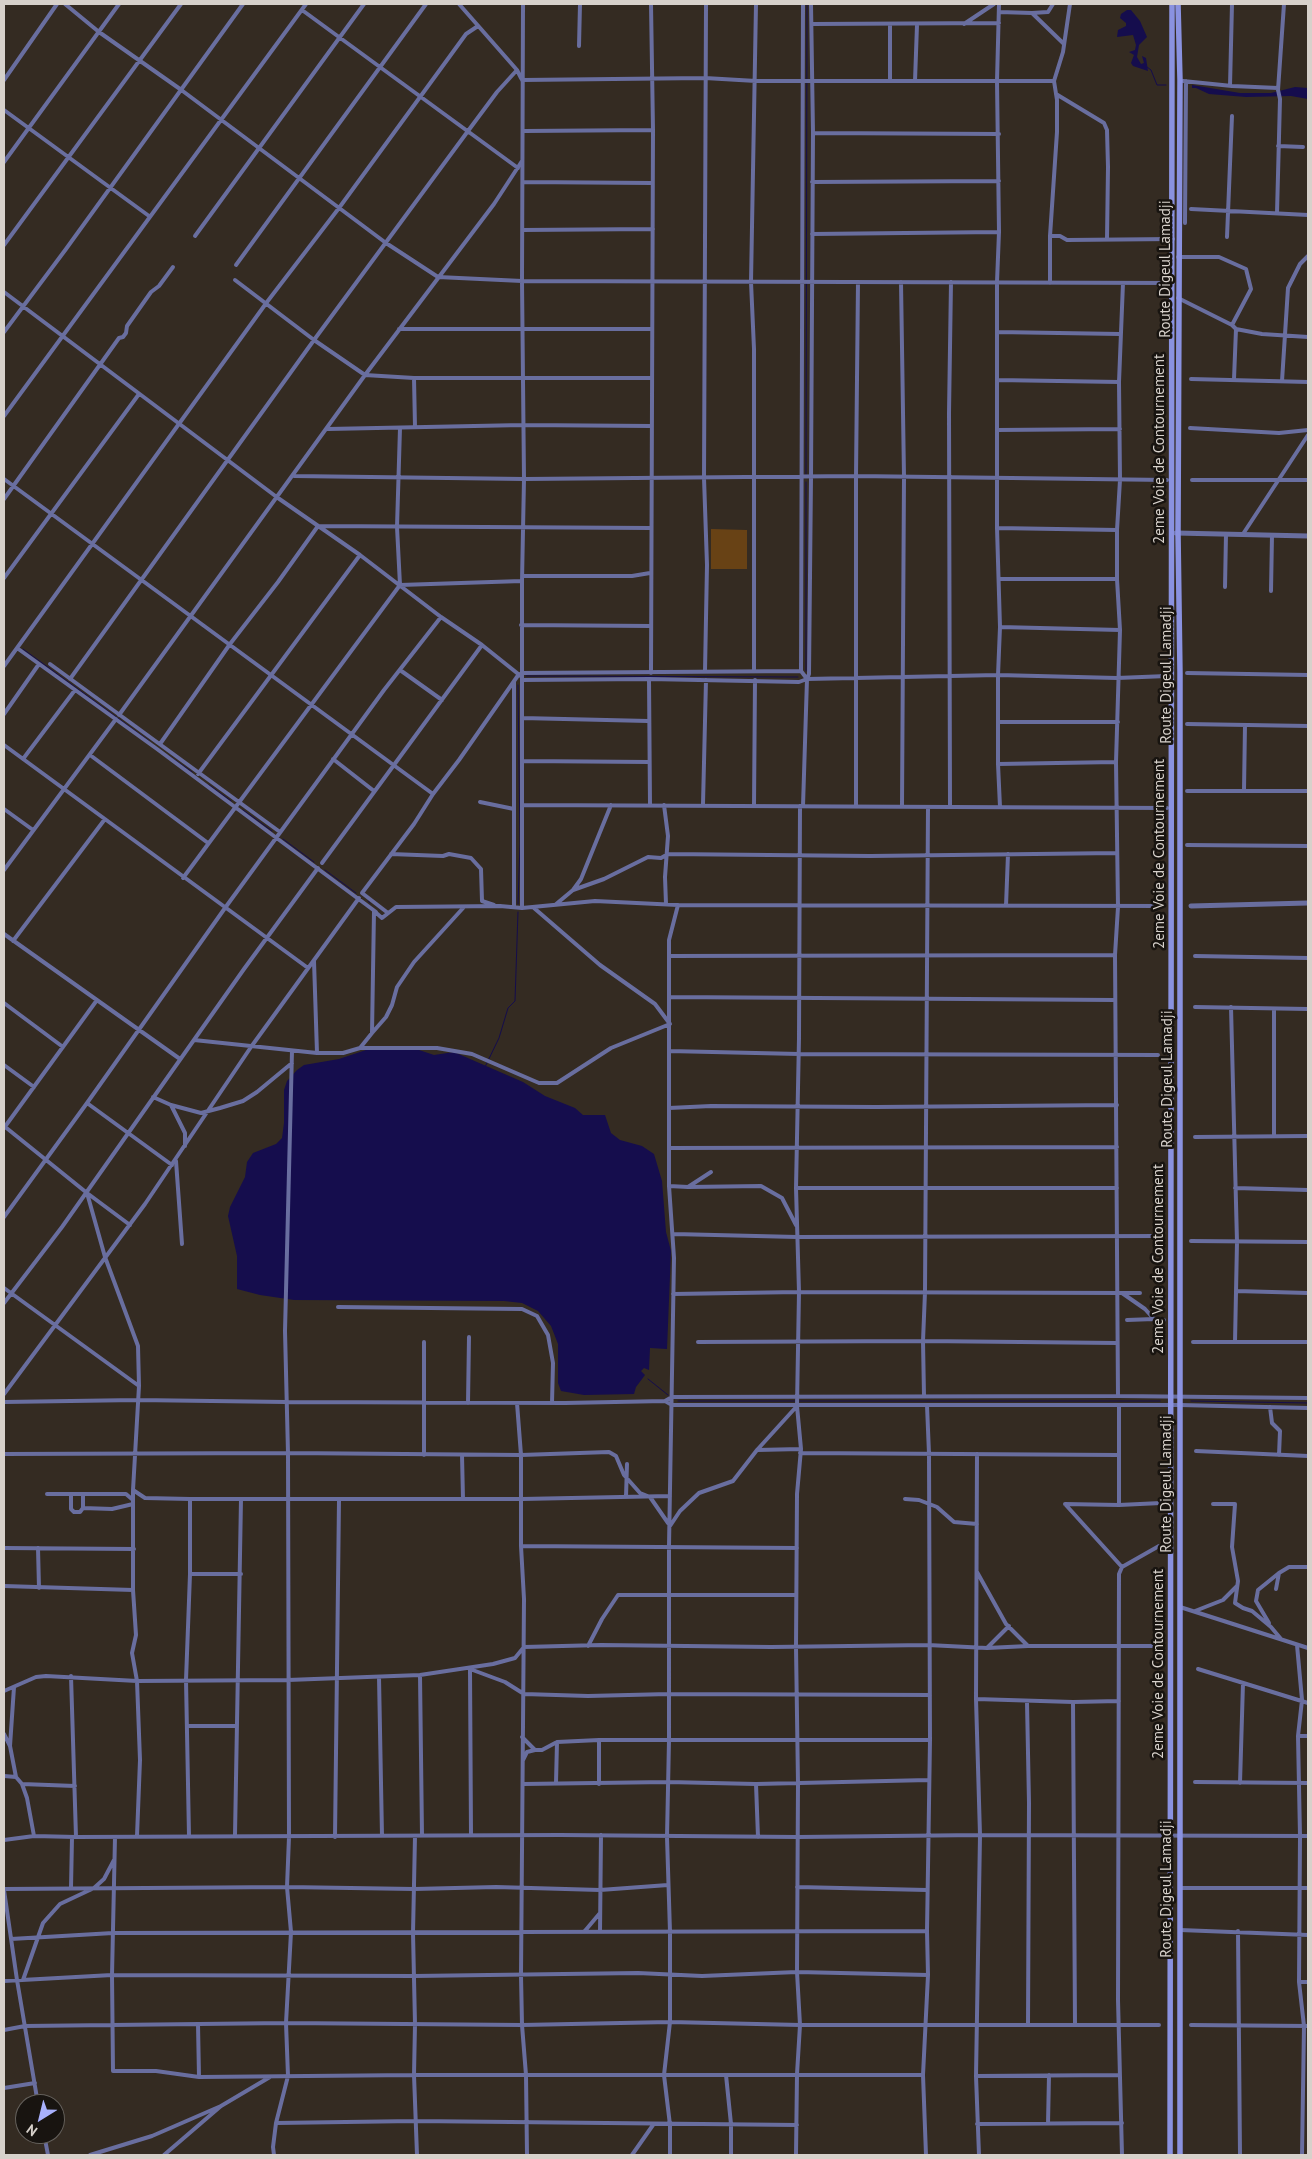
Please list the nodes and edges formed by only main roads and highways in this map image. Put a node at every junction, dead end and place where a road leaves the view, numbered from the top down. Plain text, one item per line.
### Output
1 (1172, 4) edge
2 (1178, 4) edge
3 (1175, 533) junction
4 (1170, 2155) edge
5 (1180, 2155) edge

1 - 3 main road, 2eme Voie de Contournement
2 - 3 main road, Route Digeul Lamadji
3 - 4 main road, 2eme Voie de Contournement
3 - 5 main road, Route Digeul Lamadji

